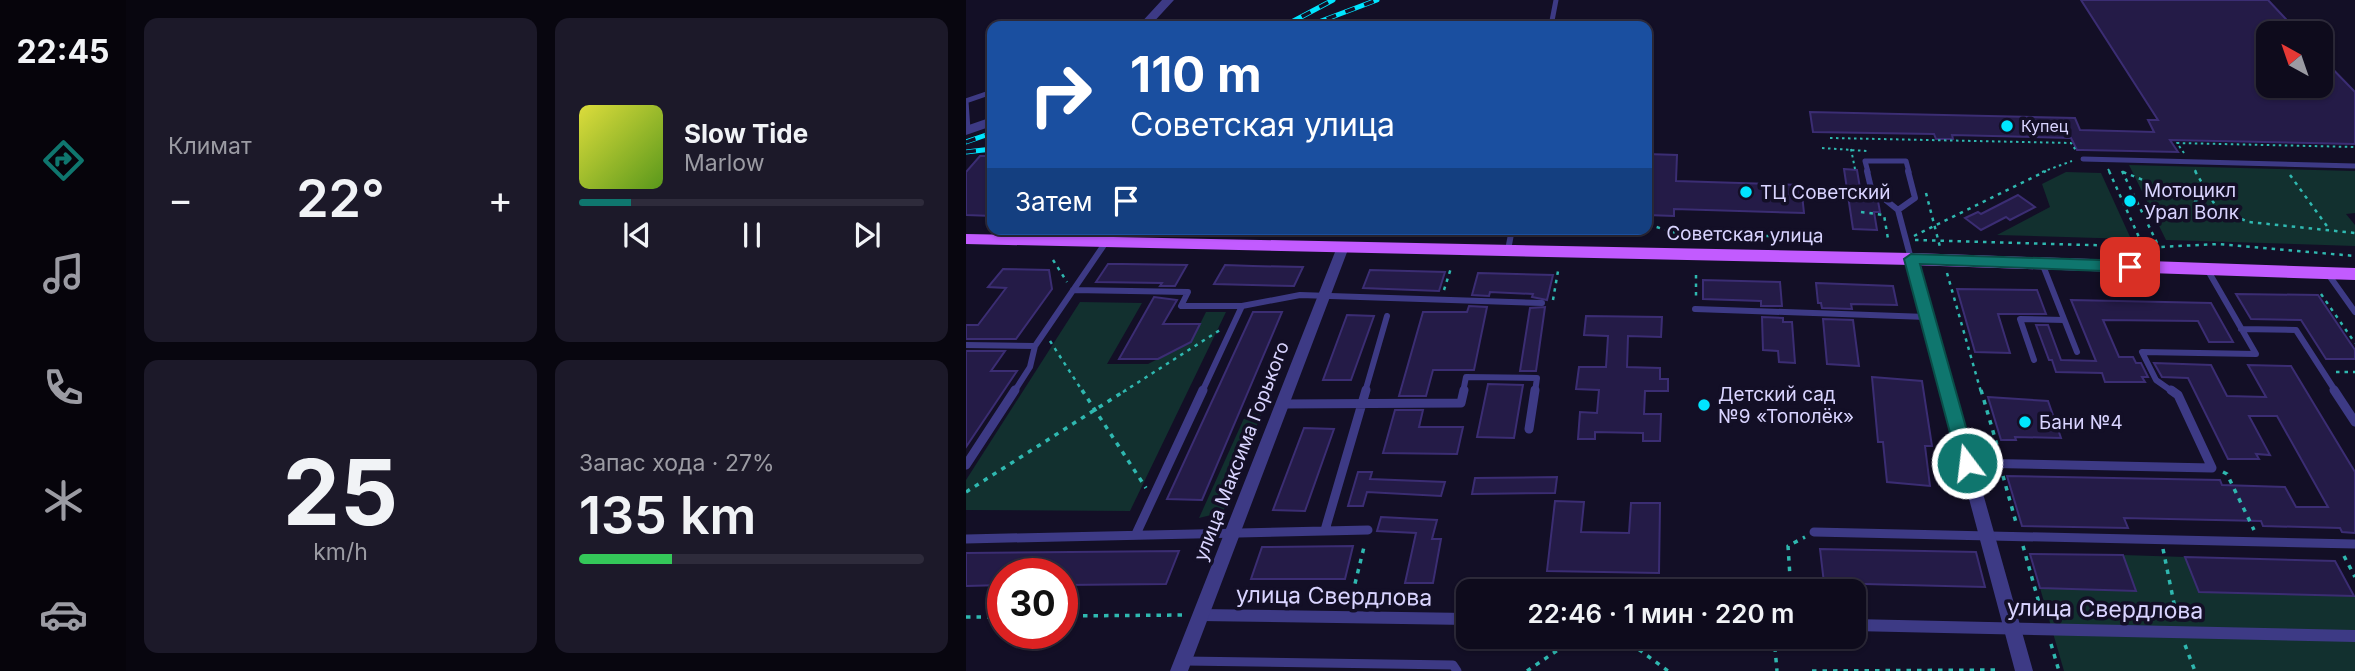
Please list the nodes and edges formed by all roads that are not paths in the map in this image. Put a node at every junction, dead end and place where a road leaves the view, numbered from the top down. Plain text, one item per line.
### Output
1 (1168, 0) edge
2 (1556, 0) edge
3 (1149, 21) edge
4 (1552, 21) edge
5 (987, 94) edge
6 (966, 101) edge
7 (966, 101) edge
8 (987, 123) edge
9 (967, 130) edge
10 (2083, 159) road end
11 (2355, 166) edge
12 (1898, 210) junction
13 (1511, 235) edge
14 (966, 239) edge
15 (1106, 242) junction
16 (1343, 247) junction
17 (1508, 250) junction
18 (1911, 259) junction
19 (2042, 263) junction
20 (2207, 269) junction
21 (2328, 274) junction
22 (2355, 275) edge
23 (1073, 290) junction
24 (1324, 296) junction
25 (1542, 303) road end
26 (1242, 306) junction
27 (1695, 309) road end
28 (2355, 312) edge
29 (1387, 316) dead end
30 (1927, 317) junction
31 (2064, 320) junction
32 (2241, 329) junction
33 (966, 345) edge
34 (1035, 346) junction
35 (2077, 352) dead end
36 (2034, 360) dead end
37 (1282, 404) junction
38 (1361, 404) junction
39 (2355, 422) edge
40 (1529, 429) dead end
41 (1967, 463) junction
42 (966, 465) edge
43 (1325, 530) junction
44 (1368, 530) road end
45 (1232, 531) junction
46 (1814, 532) road end
47 (1136, 534) junction
48 (1987, 536) junction
49 (966, 539) edge
50 (2355, 544) edge
51 (1200, 615) junction
52 (1456, 619) edge
53 (1866, 625) edge
54 (2012, 627) junction
55 (2355, 636) edge
56 (1181, 666) edge
57 (1457, 671) edge
58 (2024, 671) edge

1 - 3 street
2 - 4 lane
5 - 6 lane
7 - 9 lane
8 - 9 street
10 - 11 lane
12 - 12 lane
12 - 18 lane
13 - 17 lane
14 - 15 main road, Советская улица
15 - 16 main road, Советская улица
15 - 23 lane
16 - 17 main road, Советская улица
16 - 24 street, улица Максима Горького
17 - 18 main road, Советская улица
18 - 19 main road, Советская улица
18 - 30 street
19 - 20 main road, Советская улица
19 - 31 lane
20 - 21 main road, Советская улица
20 - 32 lane
21 - 22 main road, Советская улица
21 - 28 lane
23 - 26 lane
23 - 34 lane
24 - 25 lane
24 - 26 lane
24 - 37 street, улица Максима Горького
26 - 47 lane
27 - 30 lane
29 - 38 lane
30 - 41 street
31 - 35 lane
31 - 36 lane
32 - 39 lane
32 - 41 lane
33 - 34 lane
34 - 42 lane
37 - 38 lane
37 - 45 street, улица Максима Горького
38 - 40 lane
38 - 43 lane
41 - 48 street
43 - 44 lane
43 - 45 lane
45 - 47 lane
45 - 51 street, улица Максима Горького
46 - 48 lane
47 - 49 lane
48 - 50 lane
48 - 54 street
51 - 52 street, улица Свердлова
51 - 56 street, улица Максима Горького
53 - 54 street, улица Свердлова
54 - 55 street, улица Свердлова
54 - 58 street
56 - 57 lane

